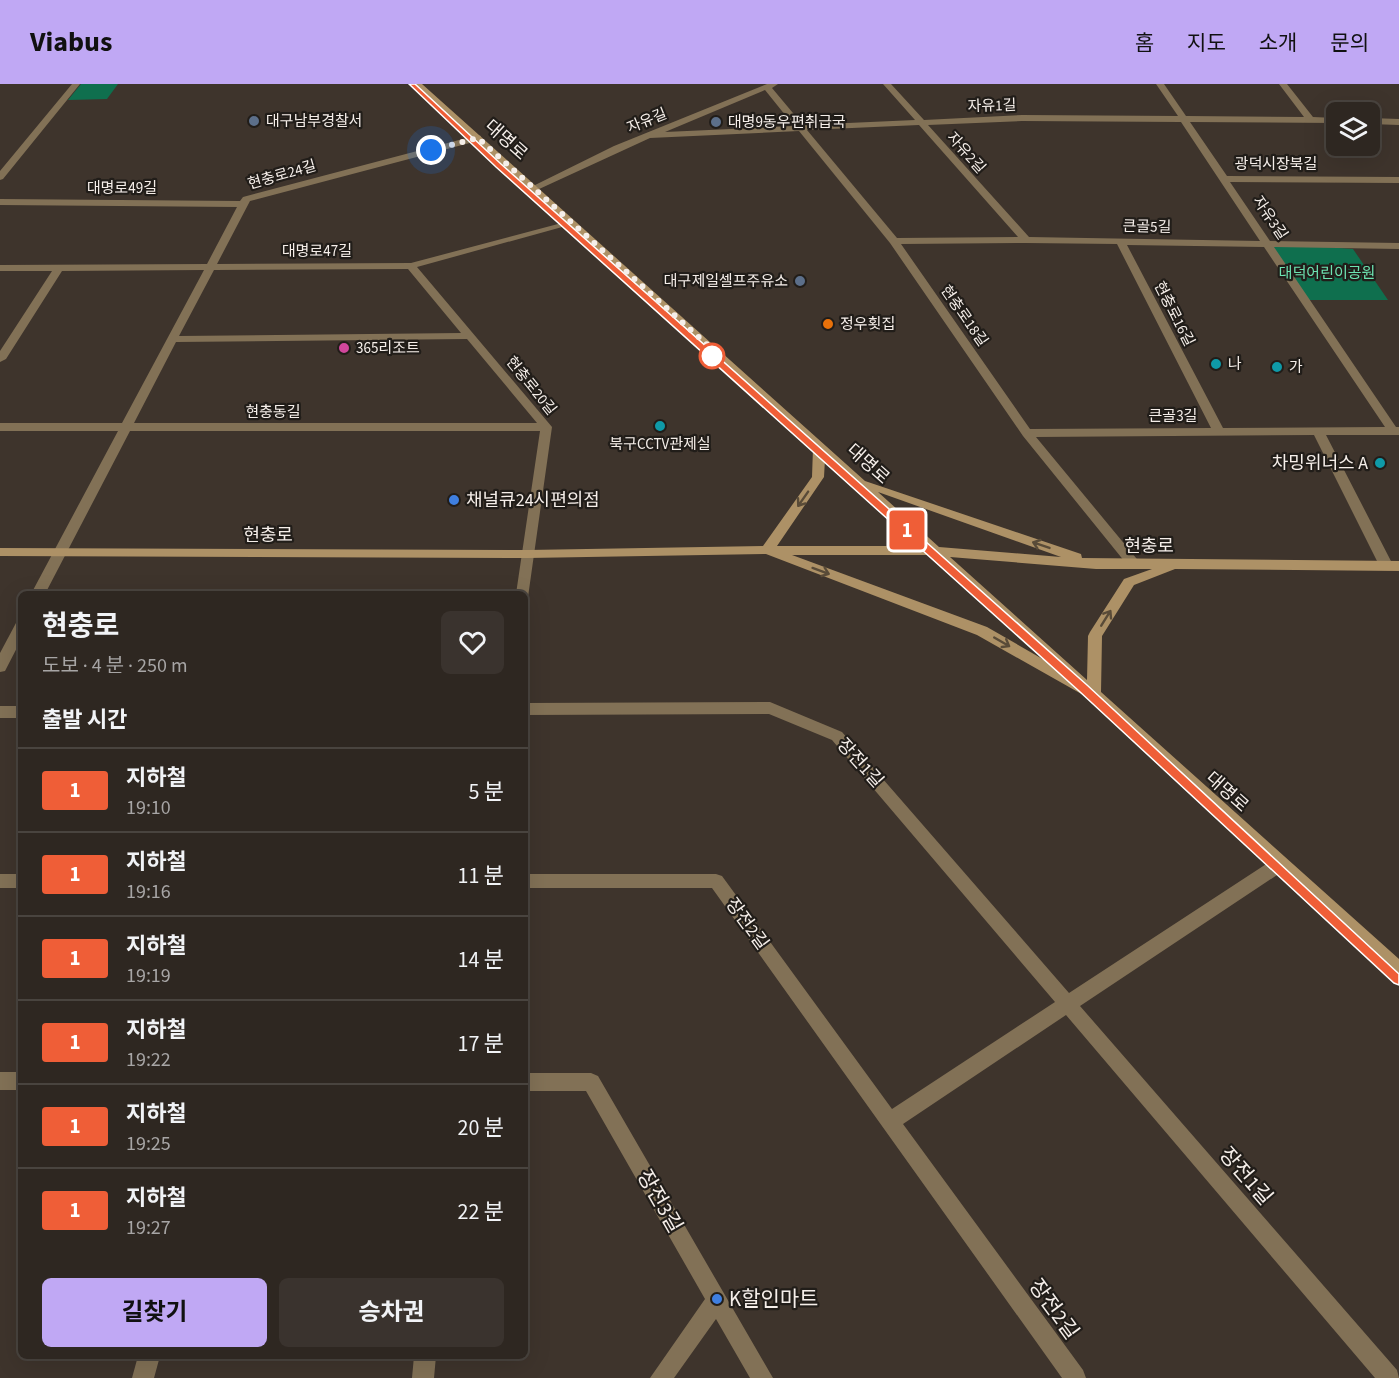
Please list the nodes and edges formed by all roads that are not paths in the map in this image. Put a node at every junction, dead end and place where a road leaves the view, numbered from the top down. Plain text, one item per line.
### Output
1 (76, 84) edge
2 (417, 84) edge
3 (887, 84) edge
4 (1160, 84) edge
5 (1283, 84) edge
6 (770, 85) edge
7 (1184, 118) junction
8 (1310, 119) junction
9 (1326, 120) edge
10 (1380, 121) edge
11 (920, 122) junction
12 (1399, 122) edge
13 (801, 129) junction
14 (649, 135) junction
15 (478, 138) junction
16 (0, 177) edge
17 (1226, 179) junction
18 (1399, 180) edge
19 (534, 188) junction
20 (0, 202) edge
21 (244, 204) junction
22 (570, 222) junction
23 (1026, 240) junction
24 (894, 241) junction
25 (1120, 241) junction
26 (1269, 243) junction
27 (1399, 246) edge
28 (411, 266) junction
29 (210, 267) junction
30 (0, 268) edge
31 (59, 268) junction
32 (470, 336) junction
33 (173, 339) junction
34 (0, 358) edge
35 (0, 426) edge
36 (126, 427) junction
37 (546, 427) junction
38 (1318, 431) junction
39 (1396, 431) edge
40 (1219, 432) junction
41 (1028, 433) junction
42 (819, 445) junction
43 (860, 482) junction
44 (766, 550) junction
45 (936, 551) junction
46 (0, 552) edge
47 (60, 552) junction
48 (528, 555) junction
49 (1096, 564) junction
50 (1134, 564) junction
51 (1178, 565) junction
52 (1392, 566) edge
53 (40, 591) edge
54 (523, 591) edge
55 (18, 633) edge
56 (0, 667) edge
57 (1094, 694) junction
58 (528, 709) edge
59 (0, 712) edge
60 (18, 712) edge
61 (1280, 864) junction
62 (0, 881) edge
63 (18, 881) edge
64 (528, 881) edge
65 (1399, 970) edge
66 (1068, 1004) junction
67 (0, 1081) edge
68 (18, 1081) edge
69 (528, 1082) edge
70 (890, 1121) junction
71 (717, 1299) junction
72 (148, 1359) edge
73 (425, 1359) edge
74 (1399, 1366) edge
75 (143, 1378) edge
76 (423, 1378) edge
77 (661, 1378) edge
78 (762, 1378) edge
79 (1075, 1378) edge
80 (1389, 1378) edge
81 (1396, 1378) edge

1 - 16 street
2 - 15 main road, 대명로
3 - 11 street, 자유2길
4 - 7 street, 자유3길
5 - 8 street
6 - 13 street, 현충로18길
6 - 14 street, 자유길
7 - 8 street, 자유1길
7 - 11 street, 자유1길
7 - 17 street, 자유3길
8 - 9 street, 자유1길
10 - 12 street
11 - 13 street, 자유1길
11 - 23 street, 자유2길
13 - 14 street, 자유1길
13 - 24 street, 현충로18길
14 - 19 street, 자유길
15 - 19 main road, 대명로
15 - 21 street, 현충로24길
17 - 18 street, 광덕시장북길
17 - 26 street, 자유3길
19 - 22 main road, 대명로
20 - 21 street, 대명로49길
21 - 29 street, 현충로24길
22 - 28 street, 대명로47길
22 - 42 main road, 대명로
23 - 24 street, 큰골5길
23 - 25 street, 큰골5길
24 - 41 street, 현충로18길
25 - 26 street, 큰골5길
25 - 40 street, 현충로16길
26 - 27 street, 큰골5길
26 - 39 street, 자유3길
28 - 29 street, 대명로47길
28 - 32 street, 현충로20길
29 - 31 street, 대명로47길
29 - 33 street, 현충로24길
30 - 31 street, 대명로47길
31 - 34 street
32 - 33 street
32 - 37 street, 현충로20길
33 - 36 street, 현충로24길
35 - 36 street, 현충동길
36 - 37 street, 현충동길
36 - 47 street, 현충로24길
37 - 48 street, 현충로20길
38 - 39 street, 큰골3길
38 - 40 street, 큰골3길
38 - 52 street
40 - 41 street, 큰골3길
41 - 50 street, 현충로18길
42 - 43 main road, 대명로
42 -> 44 main road
43 - 45 main road, 대명로
49 -> 43 main road
44 - 45 main road, 현충로
44 - 48 main road, 현충로
44 -> 57 main road
45 - 49 main road, 현충로
45 - 57 main road, 대명로
46 - 47 main road, 현충로
47 - 48 main road, 현충로
47 - 53 street, 현충로24길
48 - 54 street, 현충로20길
49 - 50 main road, 현충로
50 - 51 main road, 현충로
51 - 52 main road, 현충로
57 -> 51 main road
55 - 56 street
57 - 61 main road, 대명로
58 - 66 street, 장전1길
59 - 60 street
61 - 65 main road, 대명로
61 - 66 street
62 - 63 street
64 - 70 street, 장전2길
66 - 70 street
66 - 80 street, 장전1길
67 - 68 street
69 - 71 street, 장전3길
70 - 79 street, 장전2길
71 - 77 street
71 - 78 street, 장전3길
72 - 75 street
73 - 76 street
74 - 81 street

